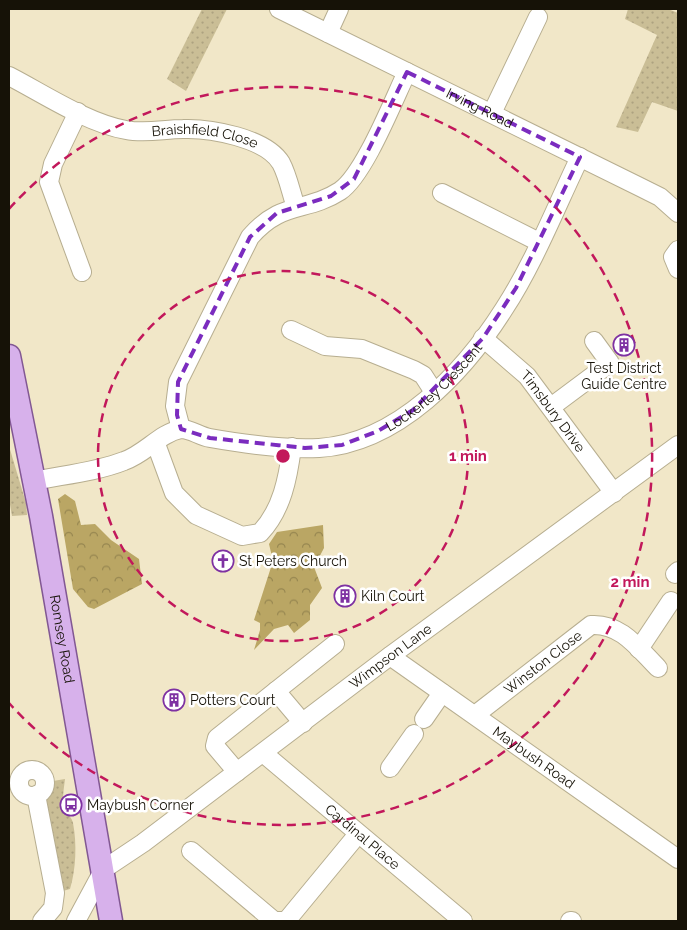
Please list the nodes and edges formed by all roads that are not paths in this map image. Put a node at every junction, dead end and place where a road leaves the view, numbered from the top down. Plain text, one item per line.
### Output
1 (279, 9) edge
2 (339, 9) edge
3 (538, 17) dead end
4 (328, 33) junction
5 (407, 72) junction
6 (9, 76) edge
7 (78, 112) junction
8 (492, 113) junction
9 (580, 157) junction
10 (442, 193) dead end
11 (296, 206) junction
12 (678, 213) edge
13 (539, 242) junction
14 (678, 250) edge
15 (678, 269) edge
16 (82, 272) dead end
17 (291, 330) dead end
18 (483, 338) junction
19 (594, 341) dead end
20 (9, 356) edge
21 (13, 392) edge
22 (434, 392) junction
23 (551, 407) junction
24 (181, 429) junction
25 (156, 444) junction
26 (678, 445) edge
27 (292, 447) junction
28 (34, 481) junction
29 (614, 492) junction
30 (671, 601) dead end
31 (335, 644) dead end
32 (639, 649) junction
33 (390, 656) junction
34 (658, 668) dead end
35 (276, 691) junction
36 (442, 693) junction
37 (475, 715) junction
38 (424, 719) dead end
39 (303, 723) junction
40 (414, 734) dead end
41 (263, 752) junction
42 (390, 768) dead end
43 (237, 772) junction
44 (14, 785) edge
45 (358, 834) junction
46 (190, 852) dead end
47 (678, 859) edge
48 (104, 869) junction
49 (42, 921) edge
50 (76, 921) edge
51 (111, 921) edge
52 (287, 921) edge
53 (463, 921) edge

1 - 4 street, Irving Road
2 - 4 street
3 - 8 street
4 - 5 street, Irving Road
5 - 8 street, Irving Road
5 - 11 street
6 - 7 street, Braishfield Close
7 - 11 street, Braishfield Close
7 - 16 street
8 - 9 street, Irving Road
9 - 12 street, Irving Road
9 - 13 street, Lockerley Crescent
10 - 13 street
11 - 24 street
13 - 18 street, Lockerley Crescent
14 - 15 street
17 - 22 street
18 - 22 street, Lockerley Crescent
18 - 23 street, Timsbury Drive
19 - 23 street
20 - 21 main road, Romsey Road
21 - 28 main road, Romsey Road
22 - 27 street, Lockerley Crescent
23 - 29 street, Timsbury Drive
24 - 25 street
24 - 27 street, Lockerley Crescent
25 - 27 street
25 - 28 street
26 - 29 street, Wimpson Lane
28 - 48 main road, Romsey Road
29 - 33 street, Wimpson Lane
30 - 32 street
31 - 35 street
32 - 34 street, Winston Close
32 - 37 street, Winston Close
33 - 36 street, Maybush Road
33 - 39 street, Wimpson Lane
35 - 39 street
35 - 43 street
36 - 37 street, Maybush Road
36 - 38 street
37 - 47 street, Maybush Road
39 - 41 street, Wimpson Lane
40 - 42 street
41 - 43 street, Wimpson Lane
41 - 45 street, Cardinal Place
43 - 48 street, Wimpson Lane
44 - 49 street
45 - 52 street
45 - 53 street, Cardinal Place
46 - 52 street
48 - 50 street
48 - 51 main road, Romsey Road

